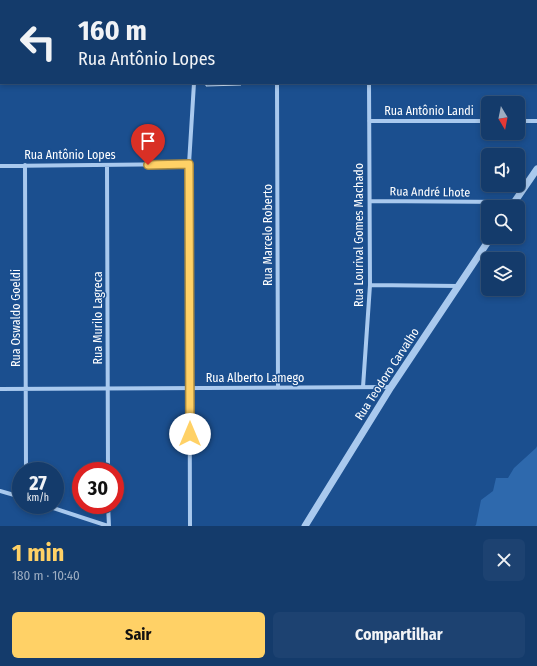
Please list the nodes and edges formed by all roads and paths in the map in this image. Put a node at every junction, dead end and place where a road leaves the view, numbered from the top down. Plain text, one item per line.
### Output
1 (194, 84) edge
2 (277, 84) edge
3 (369, 84) edge
4 (537, 120) edge
5 (369, 121) junction
6 (481, 121) edge
7 (525, 121) edge
8 (189, 164) junction
9 (25, 165) junction
10 (107, 165) junction
11 (0, 166) edge
12 (537, 168) edge
13 (516, 200) edge
14 (370, 201) junction
15 (481, 204) edge
16 (486, 244) edge
17 (370, 285) junction
18 (458, 286) junction
19 (363, 387) junction
20 (390, 387) junction
21 (190, 388) junction
22 (278, 388) junction
23 (0, 389) edge
24 (26, 389) junction
25 (108, 389) junction
26 (26, 462) edge
27 (108, 462) edge
28 (0, 491) edge
29 (12, 495) edge
30 (64, 512) edge
31 (108, 514) edge
32 (108, 526) edge
33 (190, 526) edge
34 (305, 526) edge

1 - 8 street
2 - 22 street, Rua Marcelo Roberto
3 - 5 street, Rua Lourival Gomes Machado
4 - 7 street
5 - 6 street, Rua Antônio Landi
5 - 14 street, Rua Lourival Gomes Machado
8 - 10 street, Rua Antônio Lopes
8 - 21 street
9 - 10 street, Rua Antônio Lopes
9 - 11 street, Rua Antônio Lopes
9 - 24 street, Rua Oswaldo Goeldi
10 - 25 street, Rua Murilo Lagreca
12 - 13 street
14 - 15 street, Rua André Lhote
14 - 17 street, Rua Lourival Gomes Machado
16 - 18 street, Rua Teodoro Carvalho
17 - 18 street
17 - 19 street, Rua Lourival Gomes Machado
18 - 20 street, Rua Teodoro Carvalho
19 - 20 street, Rua Alberto Lamego
19 - 22 street, Rua Alberto Lamego
20 - 34 street, Rua Teodoro Carvalho
21 - 22 street, Rua Alberto Lamego
21 - 25 street, Rua Alberto Lamego
21 - 33 street
23 - 24 street, Rua Alberto Lamego
24 - 25 street, Rua Alberto Lamego
24 - 26 street, Rua Oswaldo Goeldi
25 - 27 street, Rua Murilo Lagreca
28 - 29 street
30 - 32 street
31 - 32 street

